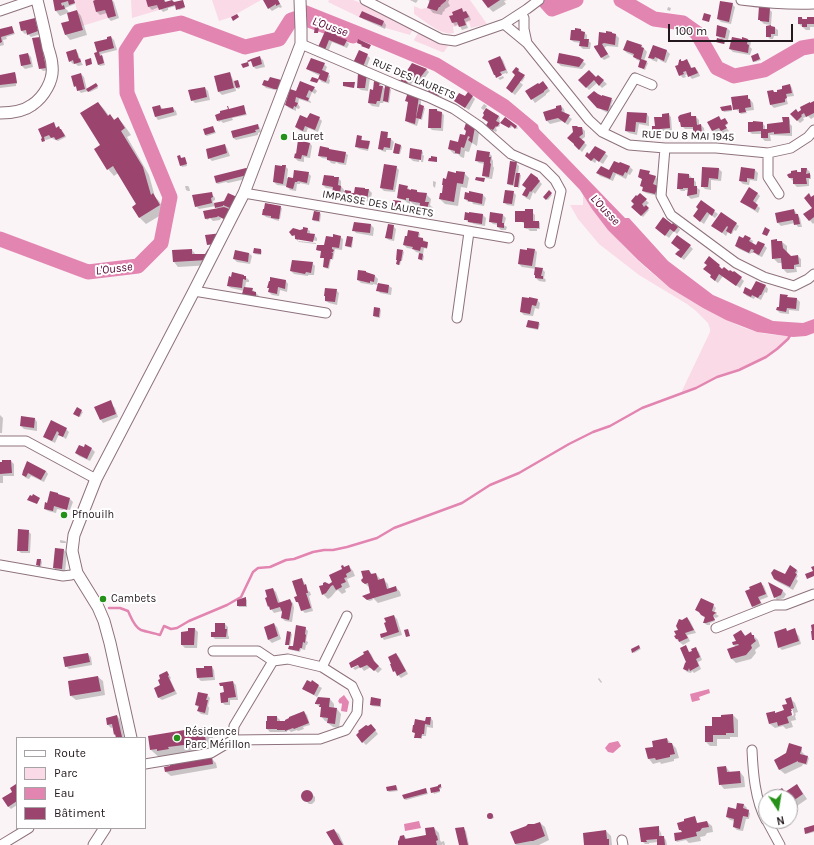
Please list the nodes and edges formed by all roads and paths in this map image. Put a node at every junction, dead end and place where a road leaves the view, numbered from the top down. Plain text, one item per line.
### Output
1 (32, 0) edge
2 (37, 0) edge
3 (365, 0) edge
4 (741, 0) edge
5 (301, 3) edge
6 (536, 3) edge
7 (814, 4) edge
8 (0, 11) edge
9 (521, 13) junction
10 (504, 24) junction
11 (527, 43) junction
12 (301, 44) junction
13 (652, 85) dead end
14 (0, 113) edge
15 (814, 130) edge
16 (602, 132) junction
17 (665, 148) junction
18 (768, 153) junction
19 (244, 193) junction
20 (779, 194) dead end
21 (469, 232) junction
22 (509, 238) dead end
23 (550, 243) dead end
24 (814, 274) edge
25 (194, 292) junction
26 (326, 314) dead end
27 (457, 318) dead end
28 (0, 441) edge
29 (96, 479) junction
30 (0, 565) edge
31 (77, 573) junction
32 (814, 594) edge
33 (347, 616) dead end
34 (716, 628) dead end
35 (213, 651) dead end
36 (273, 661) junction
37 (322, 667) junction
38 (131, 737) edge
39 (233, 740) junction
40 (752, 750) dead end
41 (146, 764) edge
42 (758, 796) edge
43 (27, 829) edge
44 (104, 829) edge
45 (771, 829) edge
46 (1, 845) edge
47 (94, 845) edge
48 (780, 845) edge

1 - 8 street
2 - 14 street
3 - 10 street
4 - 7 street
5 - 12 street
6 - 9 street
9 - 10 street
9 - 11 street
10 - 11 street, RUE DU 8 MAI 1945
11 - 16 street, RUE DU 8 MAI 1945
12 - 19 street
12 - 23 street, RUE DES LAURETS
13 - 16 street
15 - 18 street, RUE DU 8 MAI 1945
16 - 17 street, RUE DU 8 MAI 1945
17 - 18 street, RUE DU 8 MAI 1945
17 - 24 street
18 - 20 street
19 - 21 street, IMPASSE DES LAURETS
19 - 25 street
21 - 22 street, IMPASSE DES LAURETS
21 - 27 street
25 - 26 street
25 - 29 street
28 - 29 street
29 - 31 street
30 - 31 street
31 - 38 street
32 - 34 street
33 - 37 street
35 - 36 street
36 - 37 street
36 - 39 street
37 - 39 street
39 - 41 street
40 - 42 street
43 - 46 street
44 - 47 street
45 - 48 street

